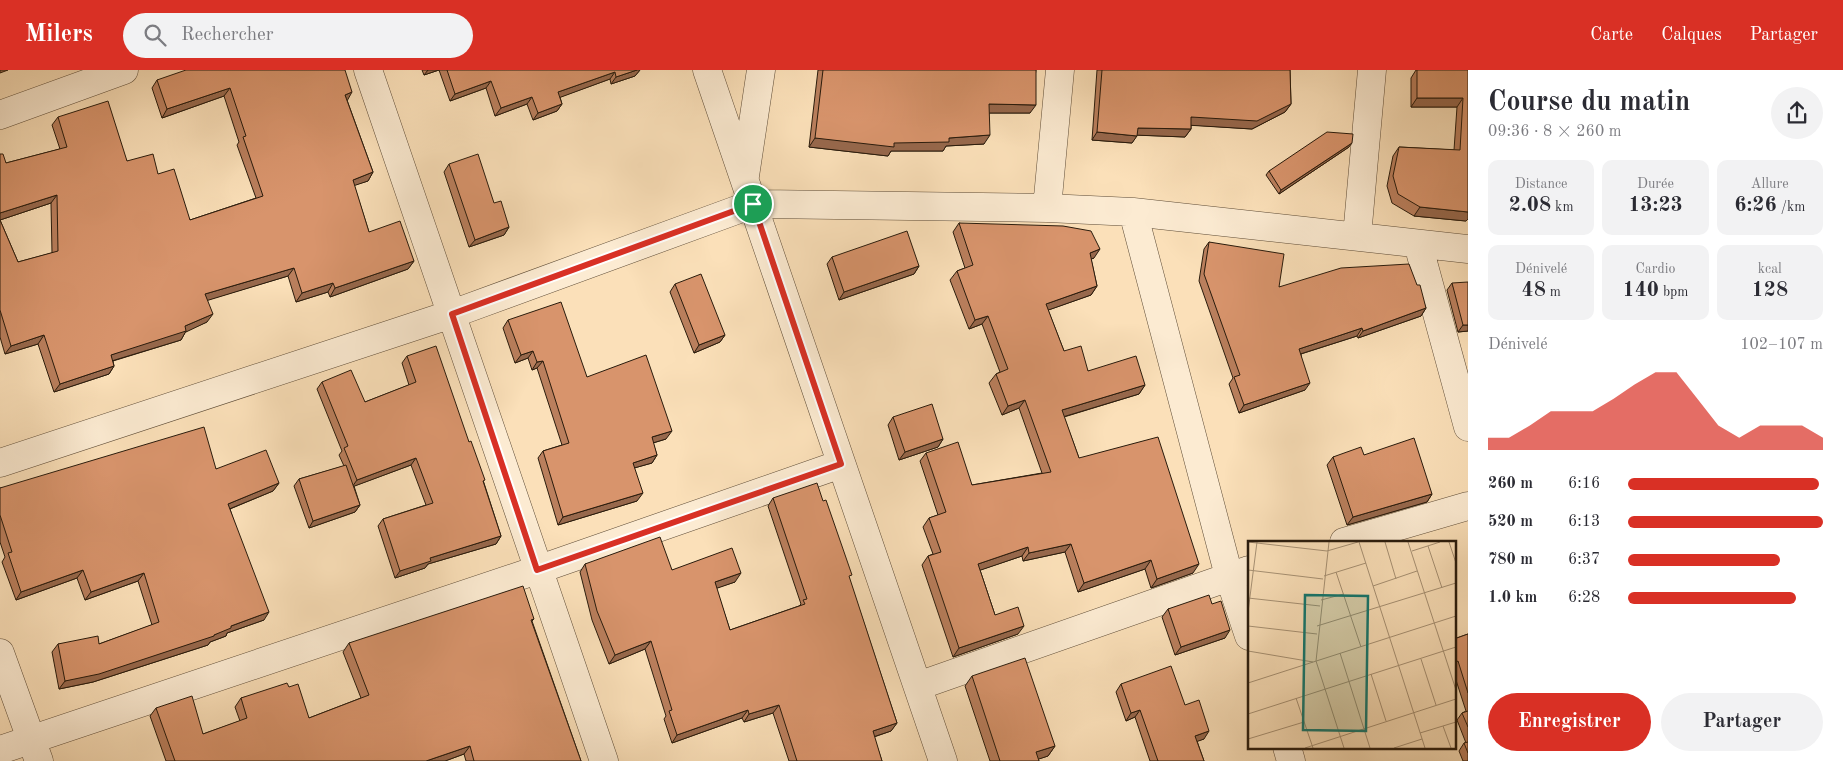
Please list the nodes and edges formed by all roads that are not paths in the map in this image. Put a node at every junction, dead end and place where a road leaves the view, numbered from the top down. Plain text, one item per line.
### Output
1 (124, 70) edge
2 (368, 70) edge
3 (707, 70) edge
4 (761, 70) edge
5 (1060, 70) edge
6 (1372, 70) edge
7 (89, 76) edge
8 (0, 115) edge
9 (749, 192) junction
10 (1048, 208) junction
11 (1133, 212) junction
12 (1357, 236) junction
13 (1418, 244) junction
14 (1468, 249) edge
15 (452, 314) junction
16 (1468, 427) edge
17 (0, 463) edge
18 (841, 464) junction
19 (1468, 506) edge
20 (1347, 541) edge
21 (537, 570) junction
22 (1239, 573) edge
23 (1248, 630) edge
24 (0, 653) edge
25 (918, 686) junction
26 (1287, 748) edge
27 (0, 750) edge
28 (35, 750) edge
29 (604, 761) edge
30 (943, 761) edge
31 (1292, 761) edge

1 - 7 street
2 - 15 street
3 - 9 street
4 - 9 street
5 - 10 street
6 - 12 street
7 - 8 street
9 - 10 street
9 - 15 street
9 - 18 street
10 - 11 street
11 - 12 street
11 - 22 street
12 - 13 street
13 - 14 street
13 - 16 street
15 - 17 street
15 - 21 street
18 - 21 street
18 - 25 street
19 - 20 street
21 - 28 street
21 - 29 street
22 - 23 street
22 - 25 street
24 - 28 street
25 - 30 street
26 - 31 street
27 - 28 street

